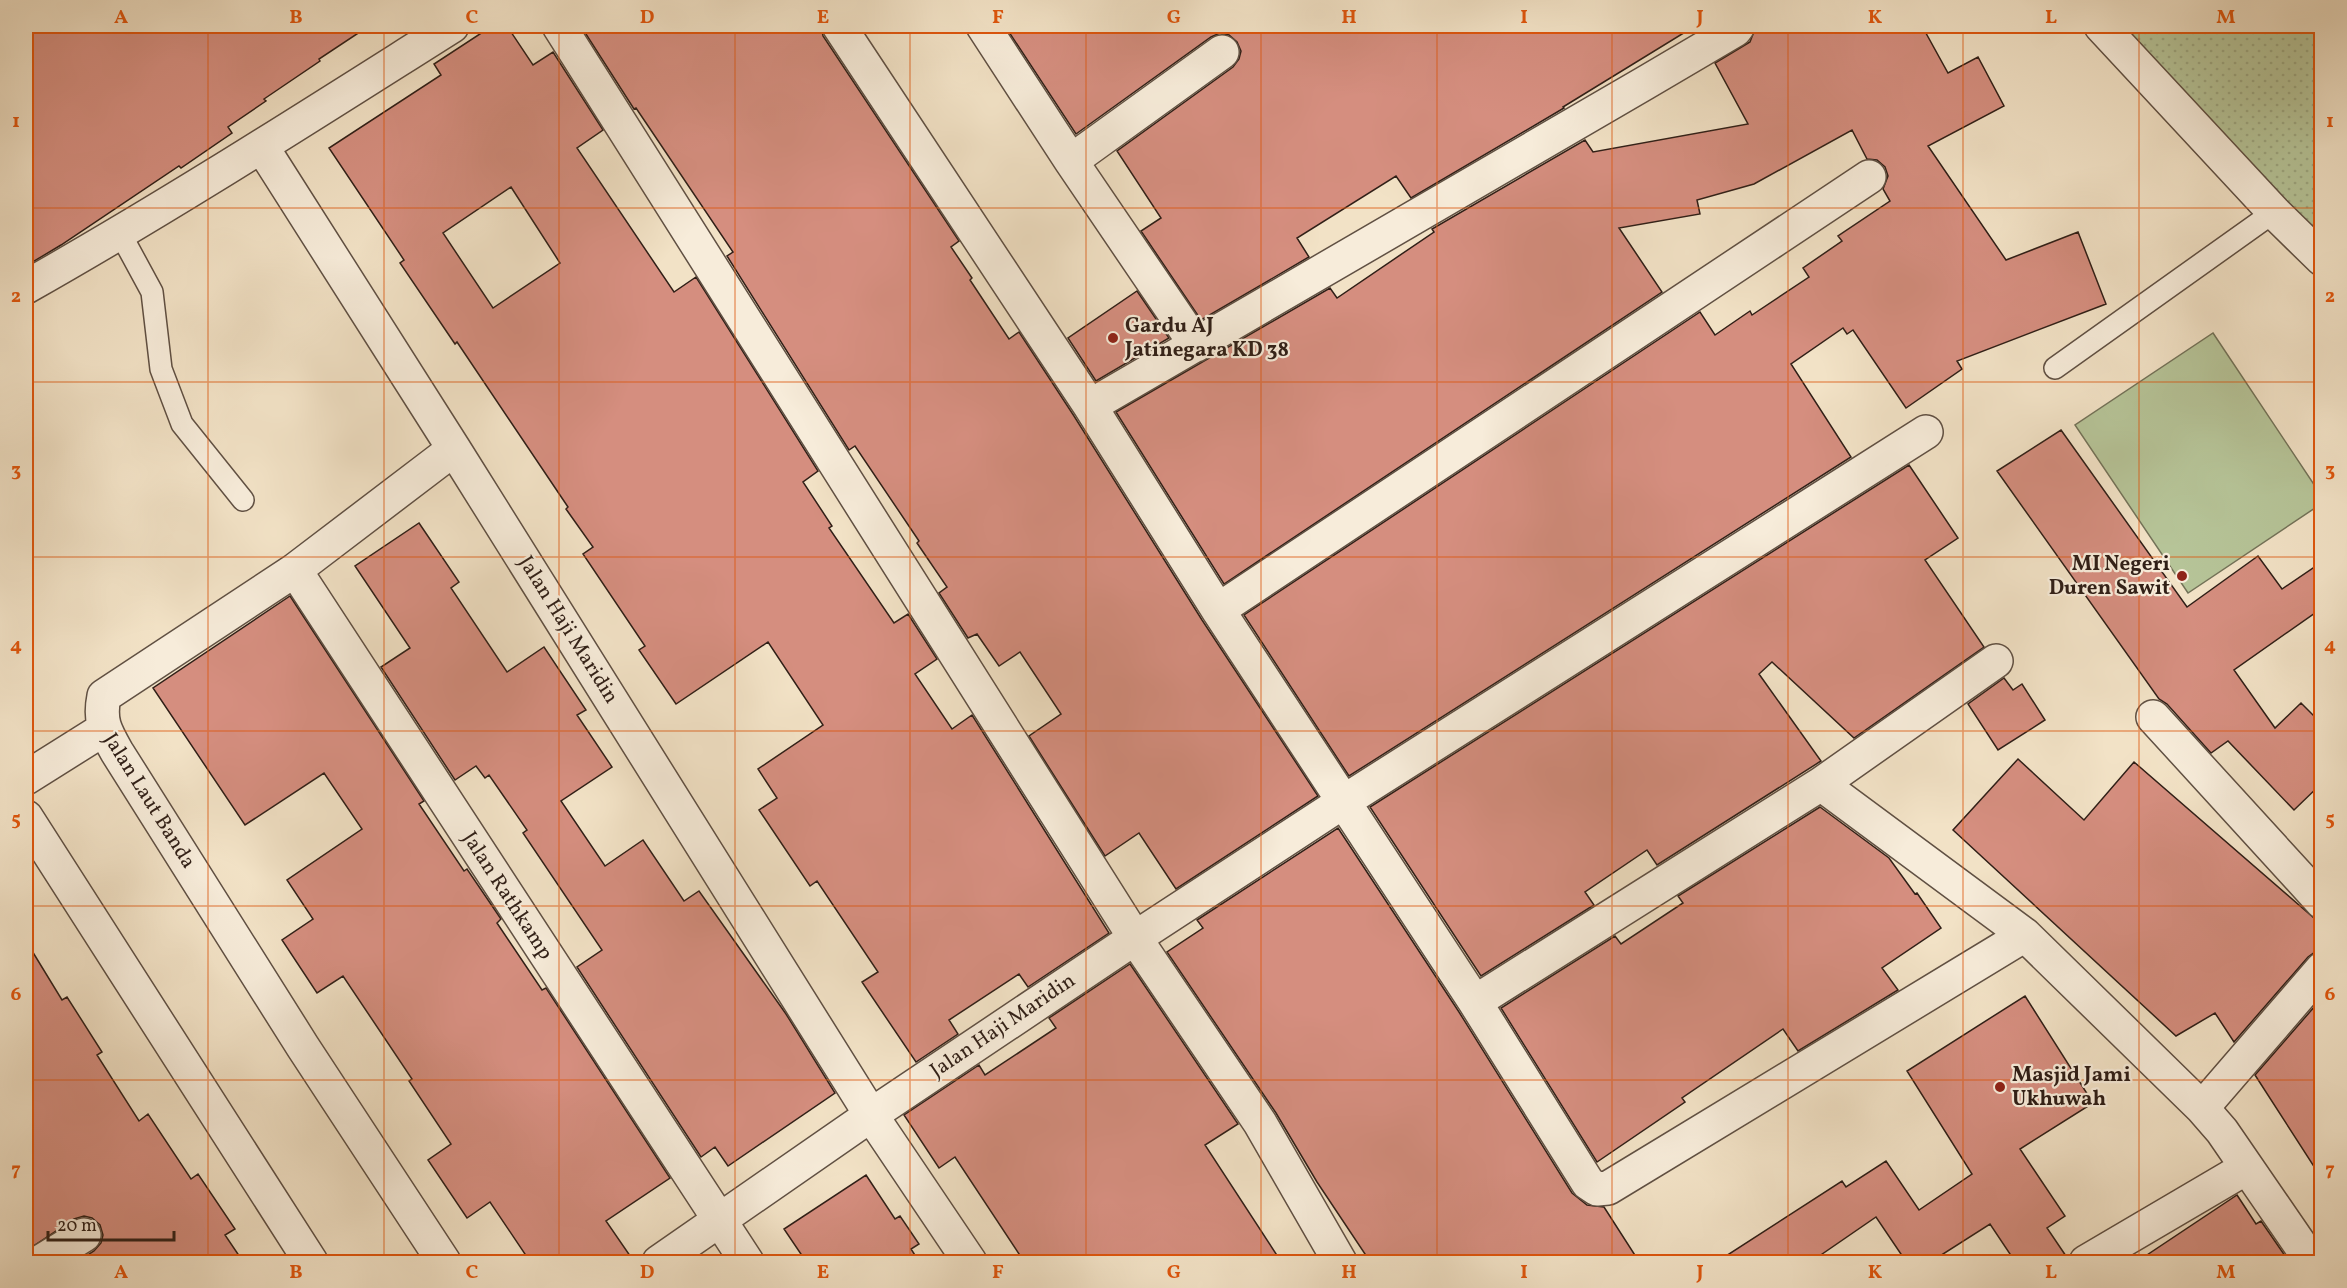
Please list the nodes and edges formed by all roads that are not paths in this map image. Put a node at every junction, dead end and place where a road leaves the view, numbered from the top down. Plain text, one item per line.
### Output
1 (452, 26) edge
2 (559, 26) edge
3 (983, 26) edge
4 (1738, 26) edge
5 (2102, 26) edge
6 (843, 27) edge
7 (1222, 52) dead end
8 (262, 147) junction
9 (1071, 161) junction
10 (1869, 177) dead end
11 (2274, 212) junction
12 (120, 233) junction
13 (2322, 259) edge
14 (26, 287) edge
15 (1196, 345) junction
16 (2055, 368) dead end
17 (1090, 406) junction
18 (1926, 432) dead end
19 (454, 448) junction
20 (243, 500) dead end
21 (294, 570) junction
22 (1218, 610) junction
23 (1996, 661) dead end
24 (2153, 717) dead end
25 (104, 729) junction
26 (26, 778) edge
27 (1821, 784) junction
28 (1343, 802) junction
29 (26, 817) edge
30 (2322, 902) edge
31 (2025, 936) junction
32 (1135, 938) junction
33 (2322, 969) edge
34 (1475, 1002) junction
35 (2202, 1108) junction
36 (871, 1115) junction
37 (2246, 1168) junction
38 (720, 1221) junction
39 (84, 1235) dead end
40 (40, 1263) edge
41 (311, 1263) edge
42 (444, 1263) edge
43 (659, 1263) edge
44 (747, 1263) edge
45 (970, 1263) edge
46 (1340, 1263) edge
47 (2086, 1263) edge
48 (2312, 1263) edge

1 - 8 street
2 - 32 street
3 - 9 street
4 - 15 street
5 - 11 street
6 - 17 street
7 - 9 street
8 - 12 street
8 - 19 street, Jalan Haji Maridin
9 - 15 street
10 - 22 street
11 - 13 street
11 - 16 lane
12 - 14 street
12 - 20 lane
15 - 17 street
17 - 22 street
18 - 28 street, Jalan Haji Maridin
19 - 21 street, Jalan Laut Banda
19 - 36 street, Jalan Haji Maridin
21 - 25 street, Jalan Laut Banda
21 - 38 street, Jalan Rathkamp
22 - 28 street
23 - 27 street
24 - 30 street
25 - 26 street
25 - 42 street, Jalan Laut Banda
27 - 31 street
27 - 34 street
28 - 32 street, Jalan Haji Maridin
28 - 34 street
29 - 41 street
31 - 34 street
31 - 35 street
32 - 36 street, Jalan Haji Maridin
32 - 46 street
33 - 35 street
35 - 37 street
36 - 38 street, Jalan Haji Maridin
36 - 45 street, Jalan Haji Maridin
37 - 47 street
37 - 48 street
38 - 43 street, Jalan Haji Maridin
38 - 44 street, Jalan Rathkamp
39 - 40 street

